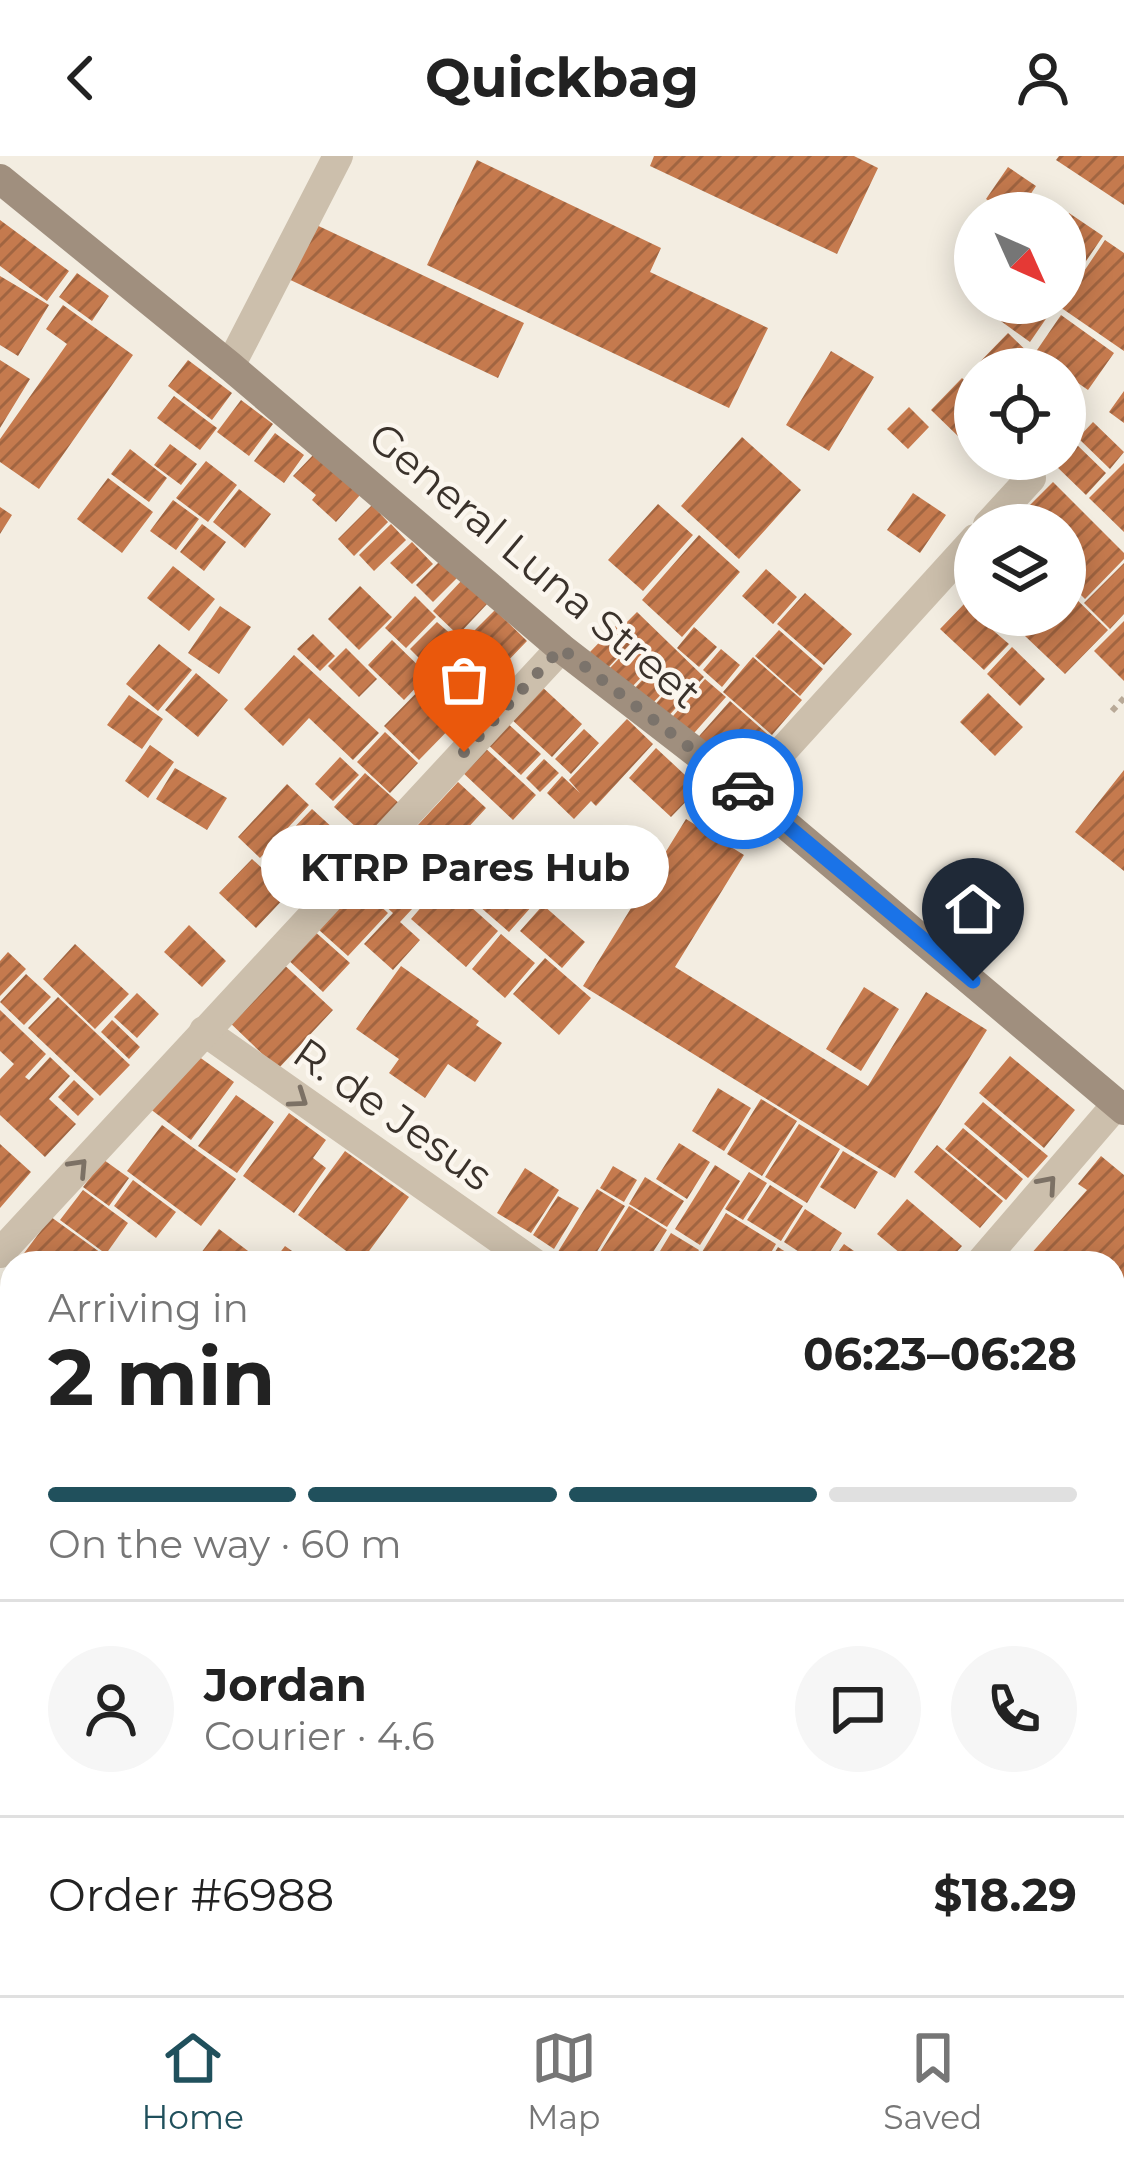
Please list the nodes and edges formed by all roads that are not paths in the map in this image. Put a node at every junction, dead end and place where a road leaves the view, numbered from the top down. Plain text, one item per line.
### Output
1 (338, 156) edge
2 (0, 179) edge
3 (230, 366) junction
4 (1029, 480) edge
5 (1007, 504) edge
6 (954, 562) edge
7 (561, 648) junction
8 (746, 791) junction
9 (204, 1031) junction
10 (1122, 1103) edge
11 (2, 1251) edge
12 (517, 1251) edge
13 (991, 1251) edge

1 - 3 street
2 - 3 main road, General Luna Street
3 - 7 main road, General Luna Street
4 - 5 street
6 - 8 street
7 - 8 main road, General Luna Street
7 - 9 street
8 - 10 main road, General Luna Street
11 -> 9 street
9 -> 12 street, R. de Jesus
13 -> 10 street

